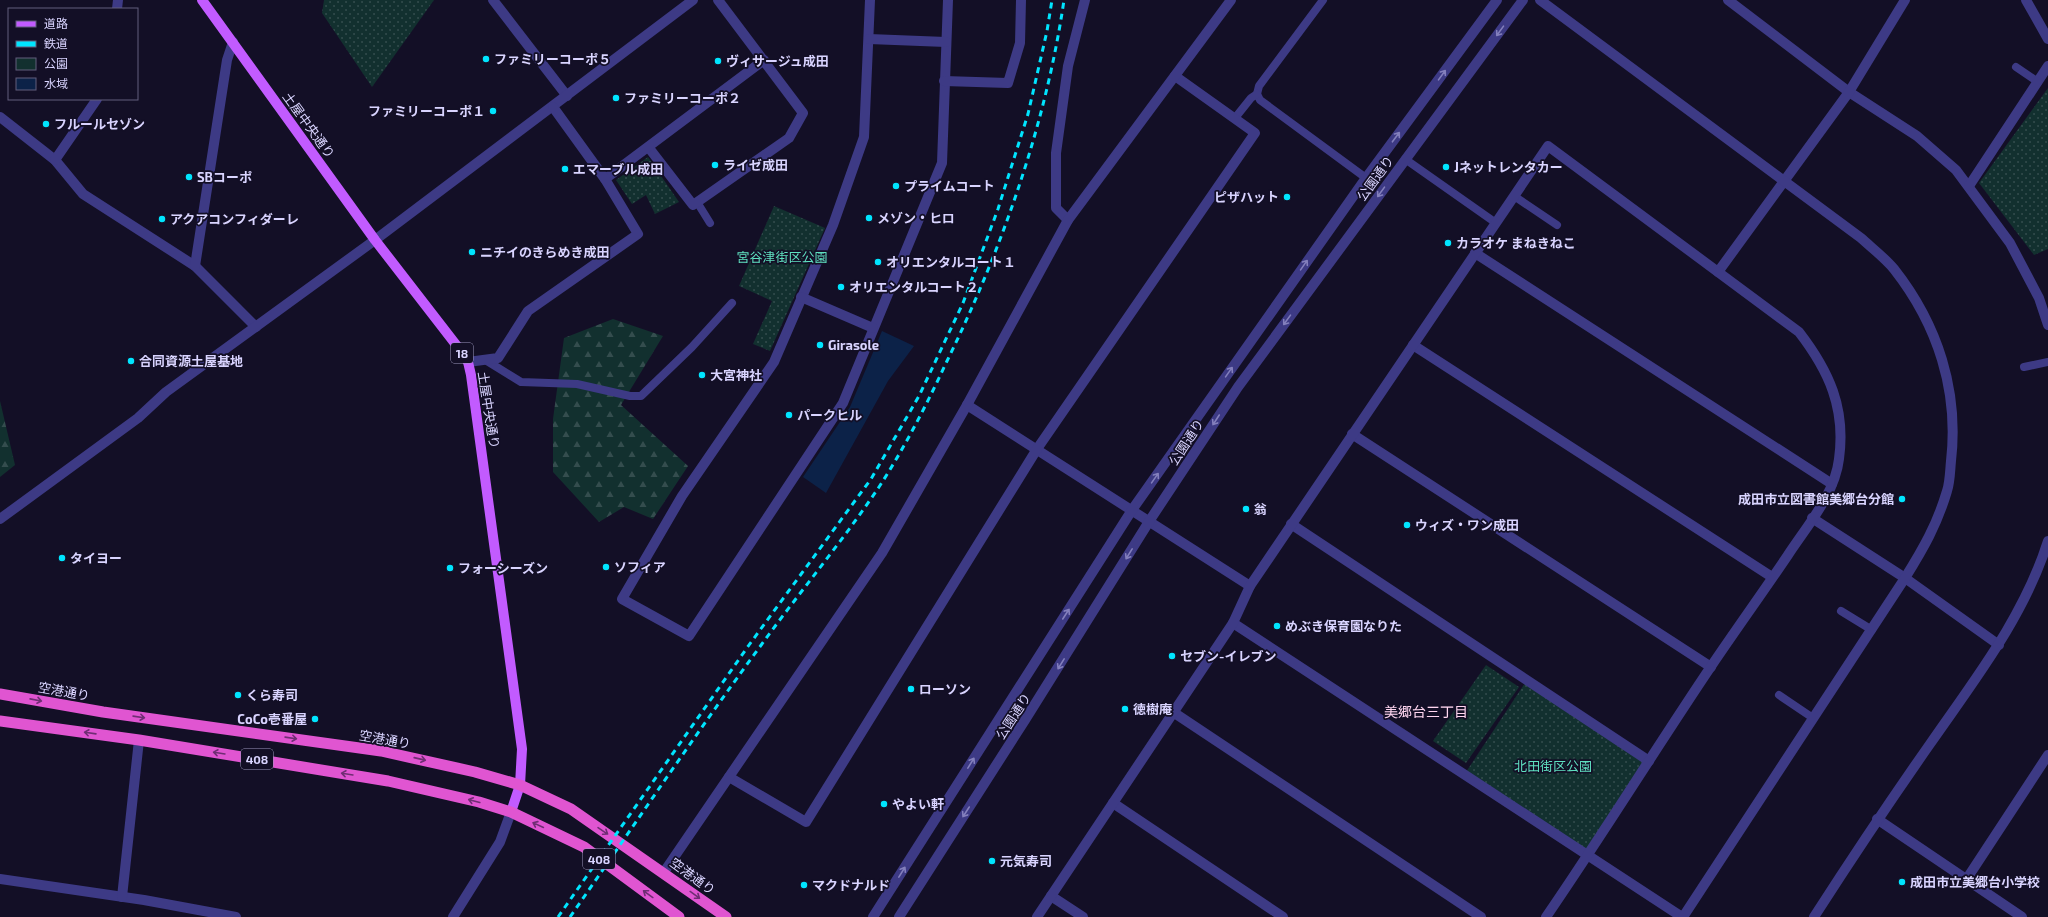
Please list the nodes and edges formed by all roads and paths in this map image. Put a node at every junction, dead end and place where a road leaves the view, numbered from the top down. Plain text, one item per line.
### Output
1 (202, 0) edge
2 (493, 0) edge
3 (693, 0) edge
4 (718, 0) edge
5 (870, 0) edge
6 (948, 0) edge
7 (1021, 0) edge
8 (1085, 0) edge
9 (1231, 0) edge
10 (1323, 0) edge
11 (1497, 0) edge
12 (1523, 0) edge
13 (1540, 0) edge
14 (1728, 0) edge
15 (1905, 0) edge
16 (2026, 0) edge
17 (869, 39) junction
18 (2048, 39) edge
19 (233, 42) junction
20 (946, 42) junction
21 (764, 60) junction
22 (2048, 66) edge
23 (2016, 67) dead end
24 (1175, 76) junction
25 (944, 81) junction
26 (2038, 82) junction
27 (1849, 92) junction
28 (1257, 94) junction
29 (567, 96) junction
30 (96, 100) edge
31 (553, 107) junction
32 (1235, 118) junction
33 (1, 119) edge
34 (649, 148) junction
35 (1406, 159) junction
36 (55, 160) junction
37 (1366, 178) junction
38 (605, 179) junction
39 (1785, 182) junction
40 (1969, 186) junction
41 (1514, 196) junction
42 (697, 202) junction
43 (1068, 220) junction
44 (710, 223) dead end
45 (1496, 223) junction
46 (1557, 225) dead end
47 (376, 240) junction
48 (1475, 253) junction
49 (196, 266) junction
50 (1718, 272) junction
51 (801, 297) junction
52 (732, 303) dead end
53 (2048, 324) edge
54 (256, 327) junction
55 (873, 328) junction
56 (1413, 345) junction
57 (487, 361) junction
58 (468, 362) junction
59 (2048, 362) edge
60 (2024, 366) dead end
61 (967, 405) junction
62 (1352, 434) junction
63 (1037, 450) junction
64 (1832, 484) junction
65 (1132, 510) junction
66 (1812, 518) junction
67 (0, 519) edge
68 (1150, 520) junction
69 (1291, 524) junction
70 (2048, 541) edge
71 (1772, 577) junction
72 (1905, 578) junction
73 (1250, 586) junction
74 (1841, 611) dead end
75 (1233, 623) junction
76 (1872, 630) junction
77 (1999, 645) junction
78 (1711, 667) junction
79 (0, 694) edge
80 (1779, 695) dead end
81 (1174, 712) junction
82 (1813, 718) junction
83 (0, 721) edge
84 (139, 740) junction
85 (2048, 755) edge
86 (1648, 762) junction
87 (729, 776) junction
88 (520, 785) junction
89 (1113, 803) junction
90 (511, 812) junction
91 (1877, 819) junction
92 (1588, 856) junction
93 (664, 872) junction
94 (0, 879) edge
95 (1966, 880) junction
96 (1051, 896) junction
97 (122, 897) junction
98 (236, 917) edge
99 (453, 917) edge
100 (680, 917) edge
101 (726, 917) edge
102 (873, 917) edge
103 (898, 917) edge
104 (1037, 917) edge
105 (1083, 917) edge
106 (1283, 917) edge
107 (1480, 917) edge
108 (1546, 917) edge
109 (1683, 917) edge
110 (1814, 917) edge
111 (2022, 917) edge

1 - 19 main road, 土屋中央通り / 18
2 - 29 street
3 - 29 street
4 - 21 street
5 - 17 street
6 - 20 street
7 - 25 street
8 - 43 street
9 - 24 street
10 - 28 lane
37 -> 11 street, 公園通り
12 -> 35 street, 公園通り
13 - 39 street
14 - 27 street
15 - 27 street
16 - 18 street
17 - 20 street
17 - 51 street
19 - 47 main road, 土屋中央通り / 18
19 - 49 street
20 - 25 street
21 - 34 street
21 - 42 street
22 - 26 street
23 - 26 lane
24 - 32 street
24 - 43 street
25 - 55 street
26 - 40 street
27 - 39 street
27 - 40 street
28 - 32 lane
28 - 37 lane
29 - 31 street
30 - 36 street
31 - 38 street
31 - 47 street
32 - 63 street
33 - 36 street
34 - 38 street
34 - 42 street
35 - 45 lane
35 -> 68 street, 公園通り
36 - 49 street
65 -> 37 street, 公園通り
38 - 57 street
39 - 50 street
39 - 72 street
40 - 53 street
41 - 45 street
41 - 46 lane
41 - 50 street
42 - 44 lane
43 - 61 street
45 - 48 street
47 - 54 street
47 - 58 main road, 土屋中央通り / 18
48 - 56 street
48 - 64 street
49 - 54 street
50 - 64 street
51 - 55 street
51 - 55 street
52 - 57 lane
54 - 67 street
56 - 62 street
56 - 71 street
57 - 58 street
58 - 88 main road, 土屋中央通り / 18
59 - 60 lane
61 - 63 street
61 - 87 street
62 - 69 street
62 - 78 street
63 - 65 street
63 - 87 street
64 - 66 street
65 - 68 street
102 -> 65 street, 公園通り
66 - 71 street
66 - 72 street
68 - 73 street
68 -> 103 street, 公園通り
69 - 73 street
69 - 86 street
70 - 77 street
71 - 78 street
72 - 76 street
72 - 77 street
73 - 75 street
74 - 76 lane
75 - 81 street
75 - 92 street
76 - 82 street
77 - 91 street
78 - 86 street
79 -> 88 highway, 空港通り / 408
80 - 82 lane
81 - 89 street
81 - 107 street
82 - 109 street
84 -> 83 highway, 408
90 -> 84 highway, 408
84 - 97 street
85 - 95 street
86 - 92 street
87 - 93 street
88 - 90 main road, 土屋中央通り / 18
88 -> 93 highway, 空港通り / 408
89 - 96 street
89 - 106 street
90 - 99 street
100 -> 90 highway, 408
91 - 95 street
91 - 110 street
92 - 108 street
92 - 109 street
93 -> 101 highway, 空港通り / 408
94 - 97 street
95 - 111 street
96 - 104 street
96 - 105 street
97 - 98 street

